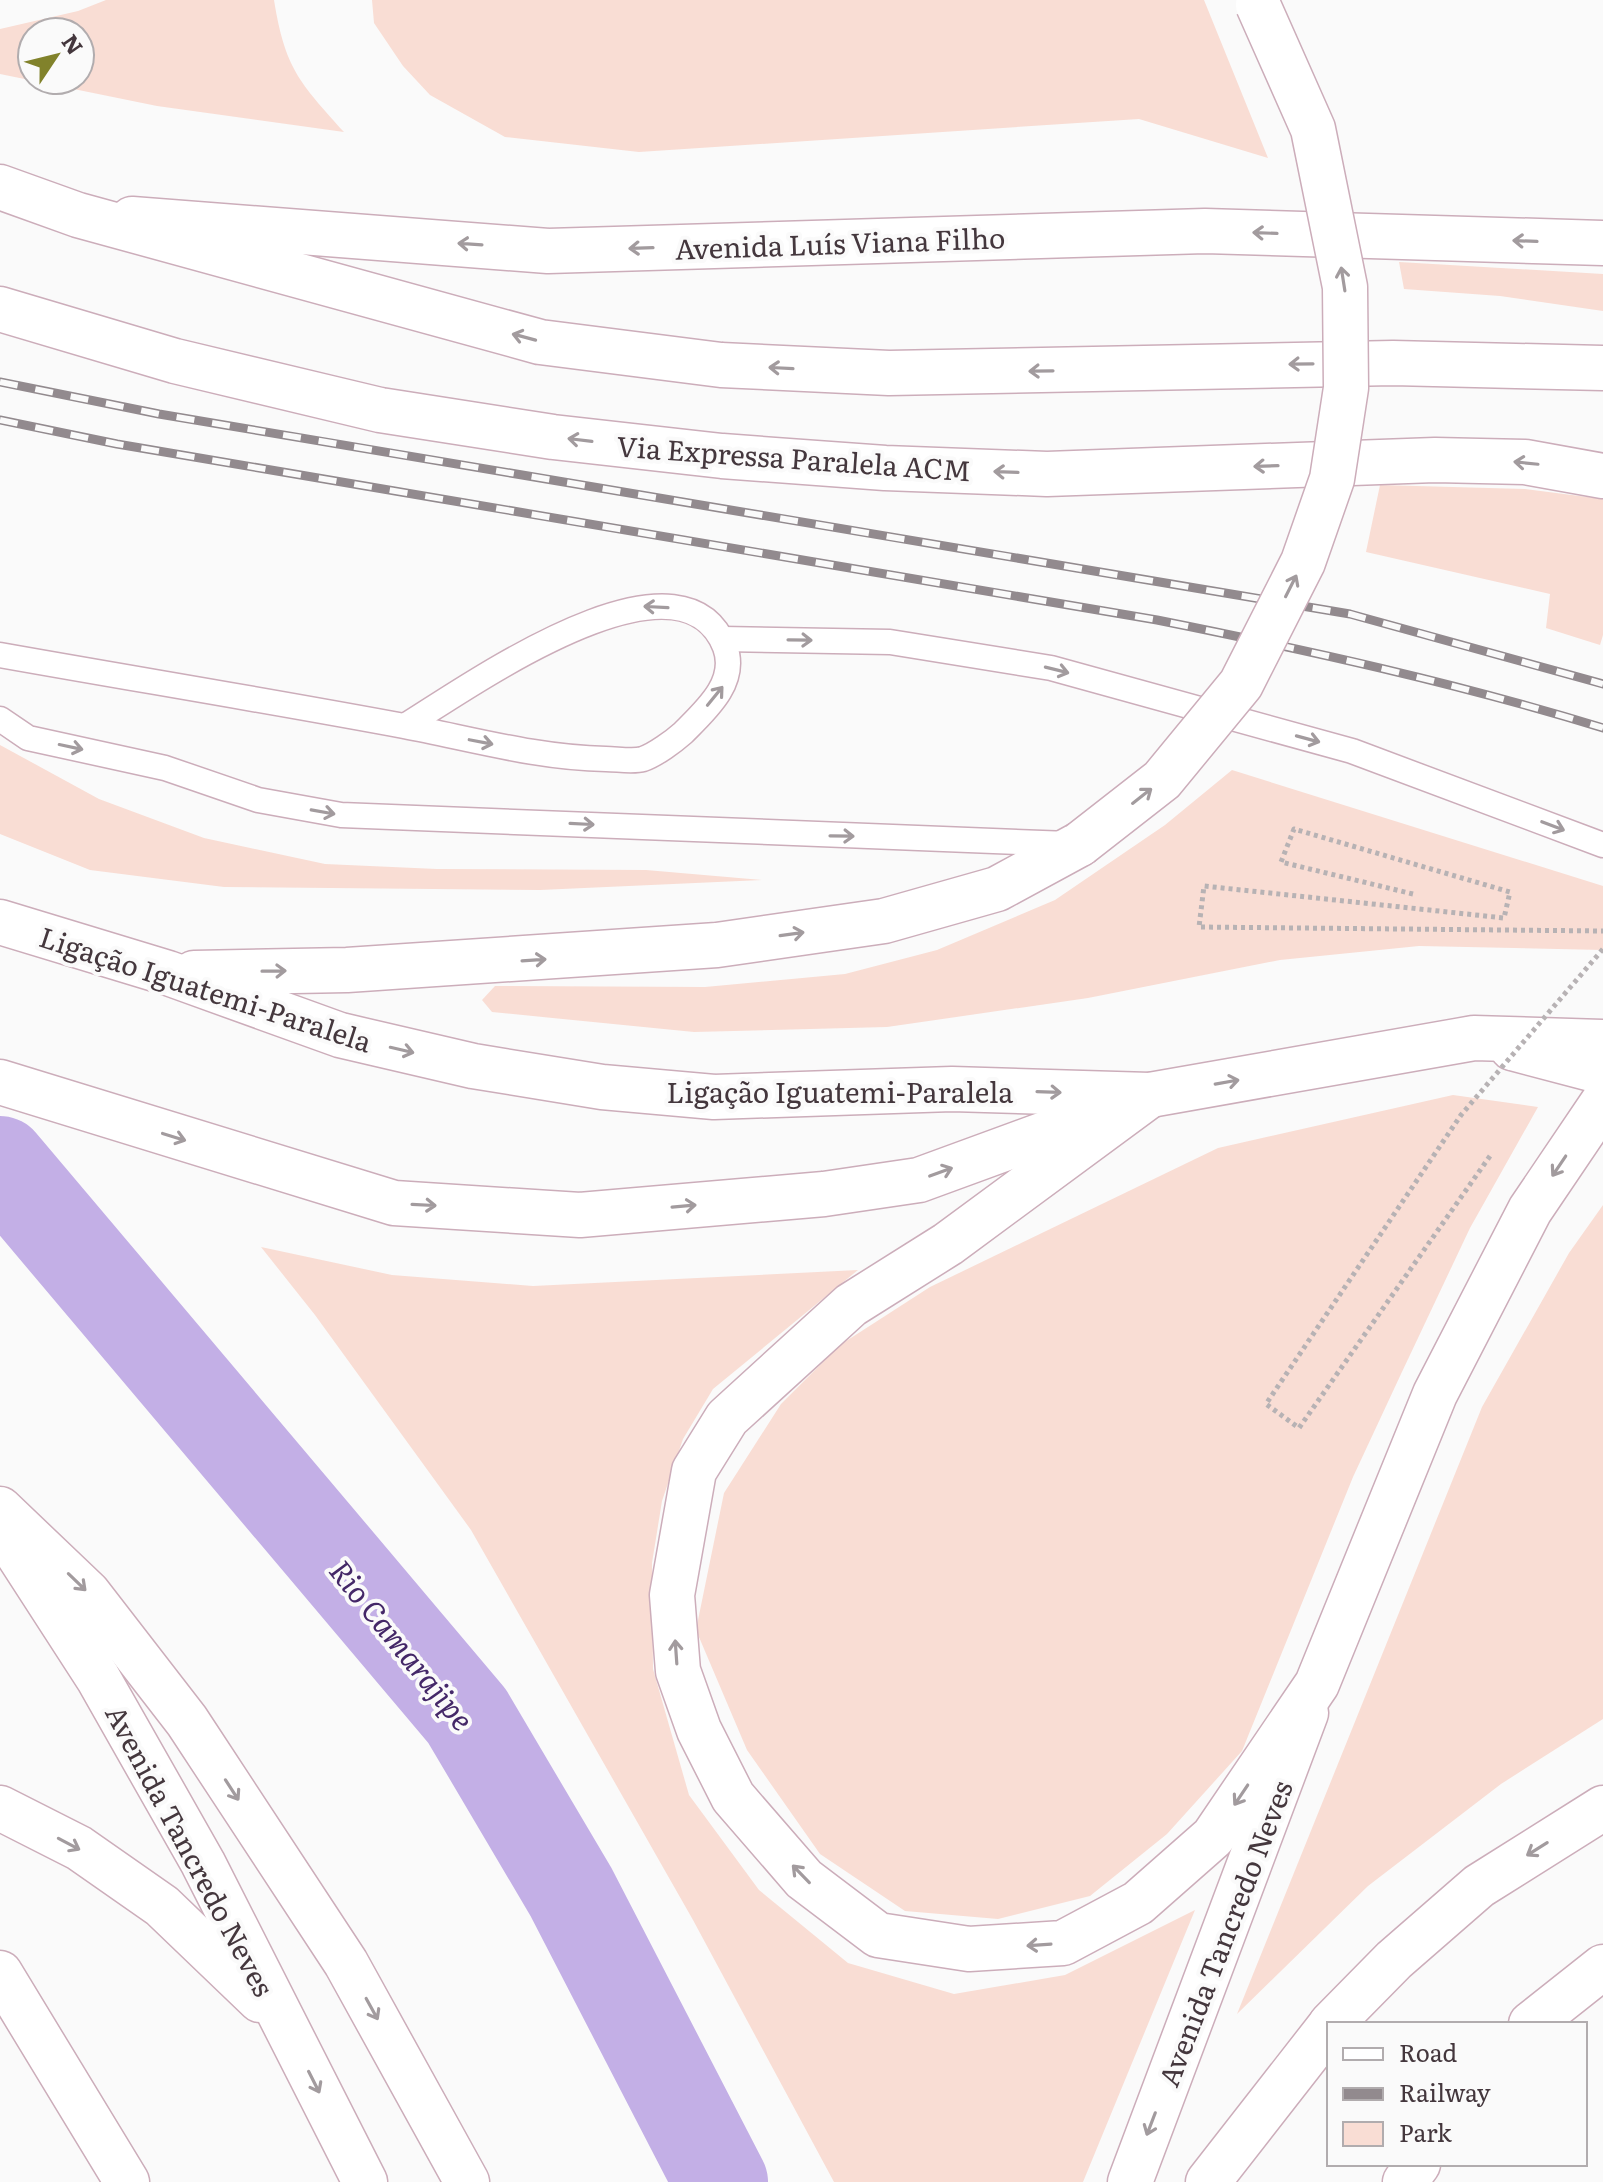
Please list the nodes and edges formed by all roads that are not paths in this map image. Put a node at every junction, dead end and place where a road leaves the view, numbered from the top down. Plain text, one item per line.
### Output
1 (1256, 2) edge
2 (0, 187) edge
3 (78, 215) junction
4 (1603, 243) edge
5 (0, 309) edge
6 (1393, 363) junction
7 (1603, 368) edge
8 (1603, 394) edge
9 (1603, 476) edge
10 (722, 639) junction
11 (0, 655) edge
12 (0, 719) edge
13 (405, 726) junction
14 (1080, 844) junction
15 (1603, 845) edge
16 (0, 922) edge
17 (168, 973) junction
18 (1474, 1038) junction
19 (1603, 1042) edge
20 (1603, 1072) edge
21 (0, 1082) edge
22 (1150, 1095) junction
23 (1603, 1102) edge
24 (0, 1509) edge
25 (0, 1527) edge
26 (1317, 1684) junction
27 (1603, 1808) edge
28 (1, 1809) edge
29 (1603, 1967) edge
30 (0, 1973) edge
31 (1333, 2022) edge
32 (1534, 2022) edge
33 (284, 2023) junction
34 (1327, 2029) edge
35 (127, 2182) edge
36 (365, 2182) edge
37 (467, 2182) edge
38 (1130, 2182) edge
39 (1208, 2182) edge

14 -> 1 main road, bridge
2 - 3 main road
4 -> 3 main road, Avenida Luís Viana Filho
6 -> 3 main road
9 -> 5 main road, Via Expressa Paralela ACM
6 - 7 main road
6 - 8 main road
10 -> 13 lane
13 -> 10 lane
10 -> 15 lane
11 - 13 lane
12 -> 14 lane
17 -> 14 main road
16 - 17 main road, Ligação Iguatemi-Paralela
17 -> 22 main road, Ligação Iguatemi-Paralela
18 - 19 main road, Ligação Iguatemi-Paralela
18 - 20 main road
22 -> 18 main road, Ligação Iguatemi-Paralela
21 -> 22 main road
26 -> 22 main road
23 -> 26 main road
24 -> 37 main road
25 - 33 main road, Avenida Tancredo Neves
26 -> 38 main road, Avenida Tancredo Neves
27 -> 31 main road
28 -> 33 main road
29 - 32 main road
30 - 35 main road
33 -> 36 main road, Avenida Tancredo Neves
34 - 39 main road

